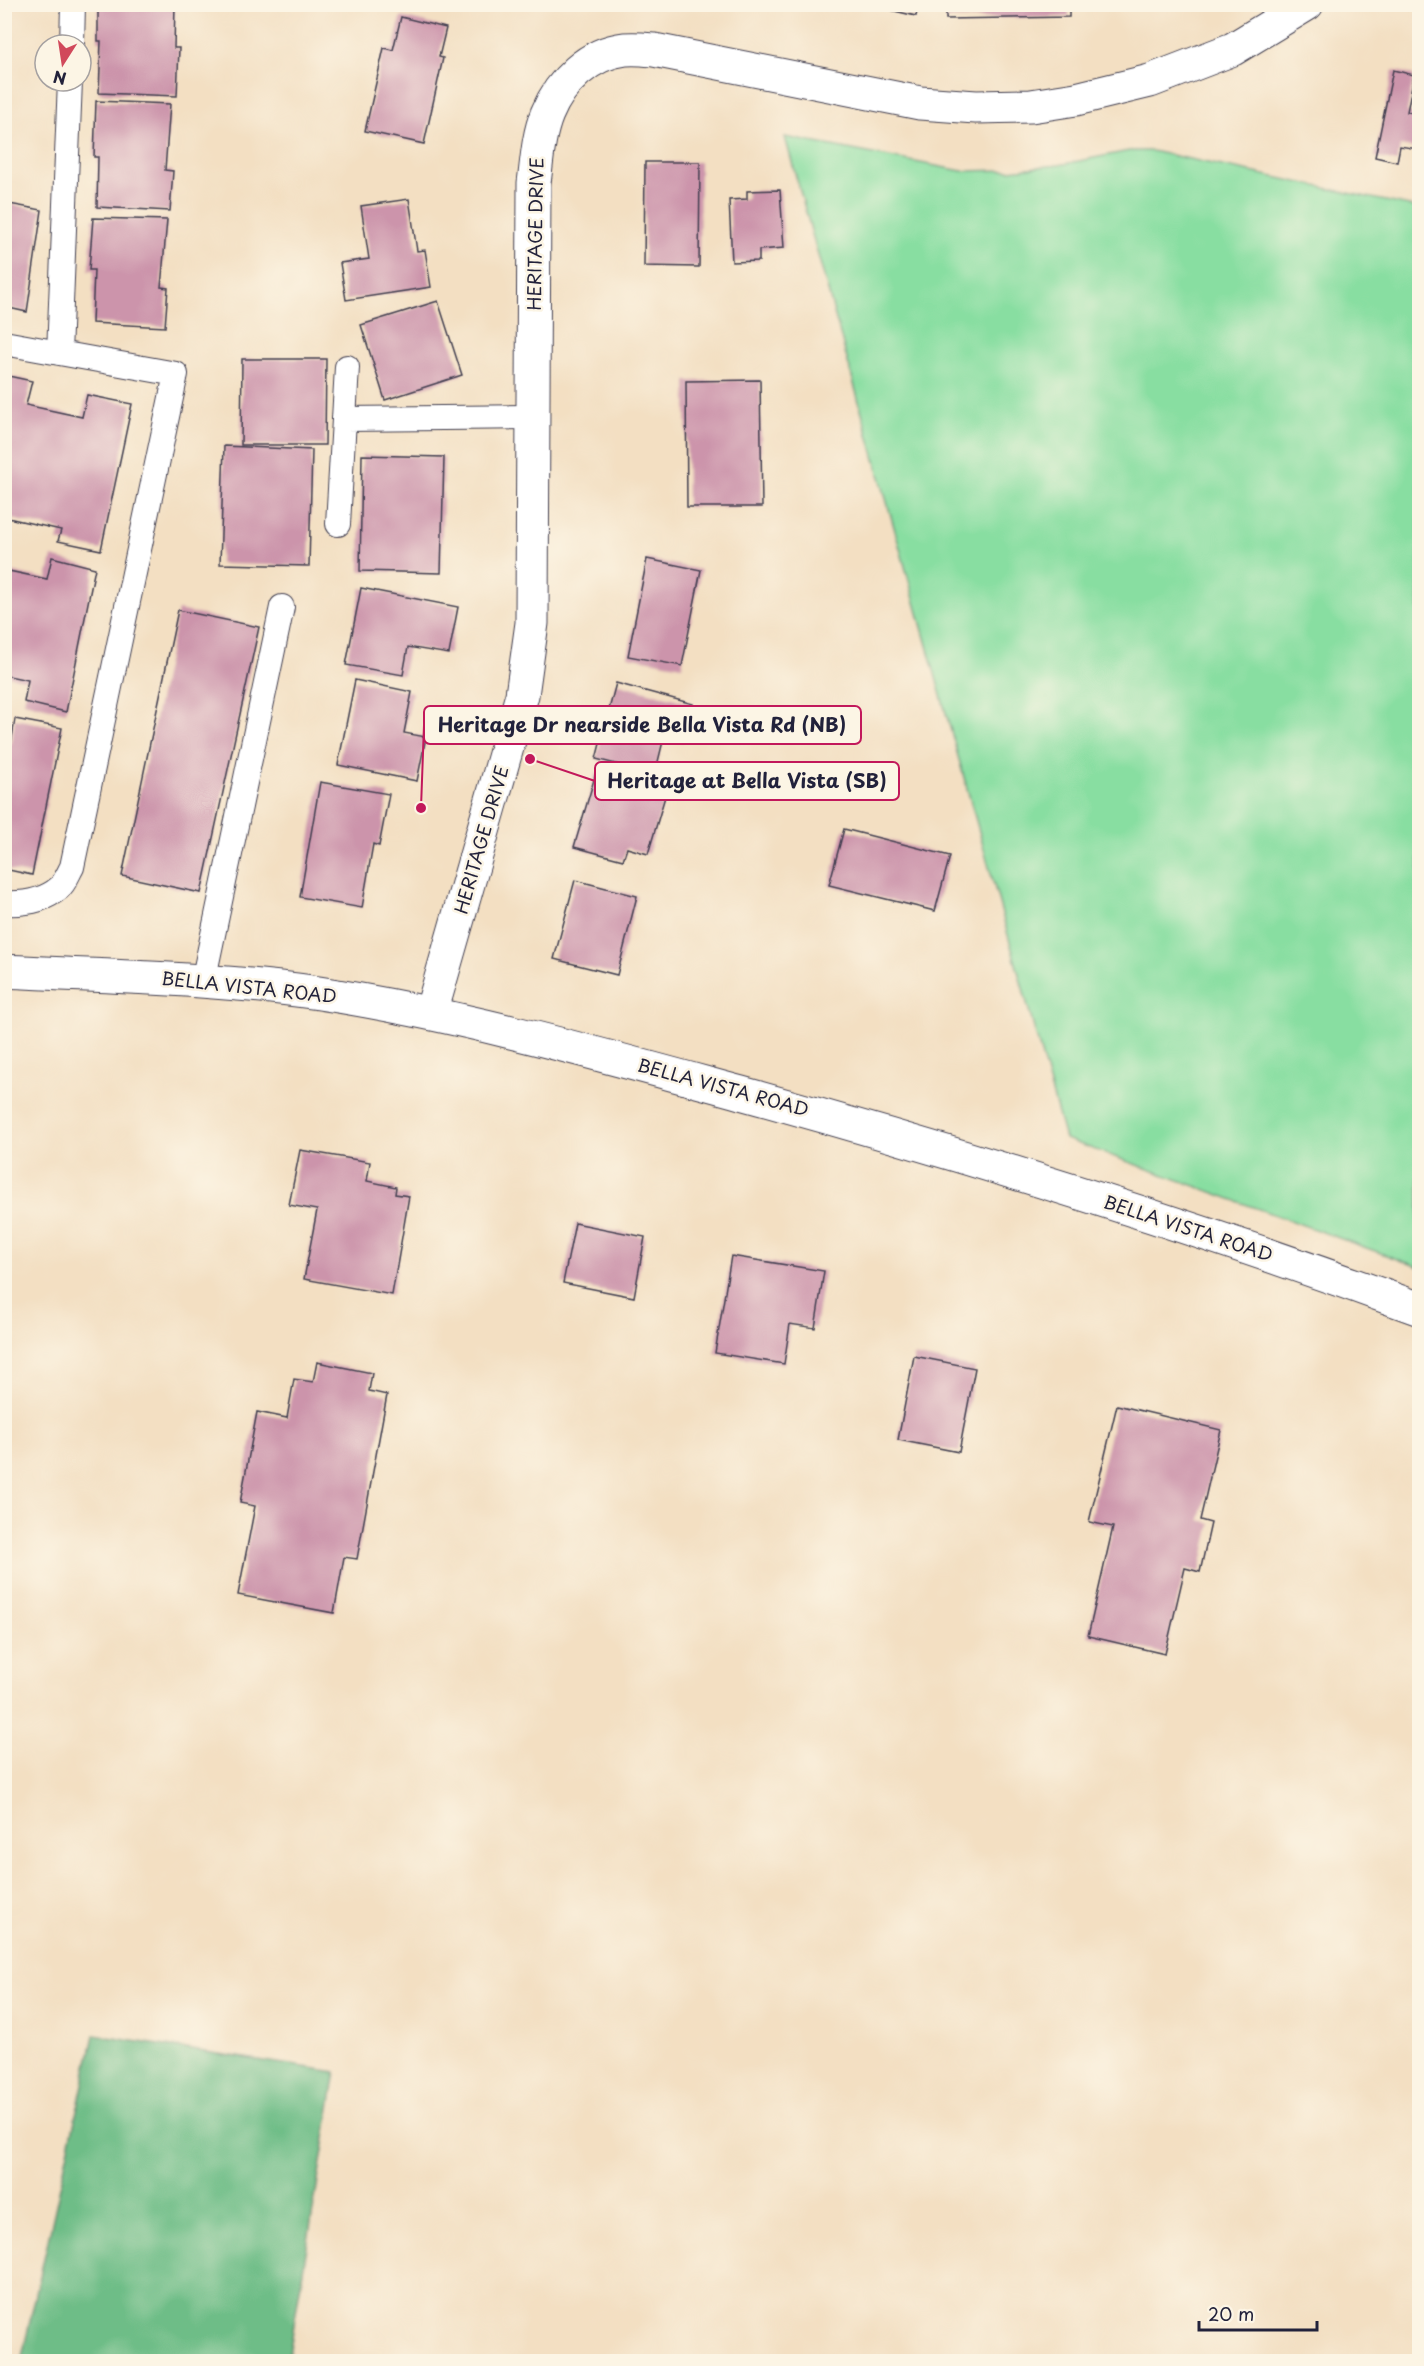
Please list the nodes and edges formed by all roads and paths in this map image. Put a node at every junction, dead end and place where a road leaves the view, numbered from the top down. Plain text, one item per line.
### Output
1 (74, 4) edge
2 (1307, 4) edge
3 (73, 33) edge
4 (70, 93) edge
5 (4, 343) edge
6 (59, 353) junction
7 (347, 367) dead end
8 (534, 417) junction
9 (344, 419) junction
10 (338, 524) dead end
11 (282, 607) dead end
12 (4, 903) edge
13 (4, 971) edge
14 (203, 982) junction
15 (431, 1013) junction
16 (1419, 1309) edge

1 - 3 lane
2 - 8 street, HERITAGE DRIVE
4 - 6 lane
5 - 6 lane
6 - 12 lane
7 - 9 lane
8 - 9 lane
8 - 15 street, HERITAGE DRIVE
9 - 10 lane
11 - 14 lane
13 - 14 street, BELLA VISTA ROAD
14 - 15 street, BELLA VISTA ROAD
15 - 16 street, BELLA VISTA ROAD

